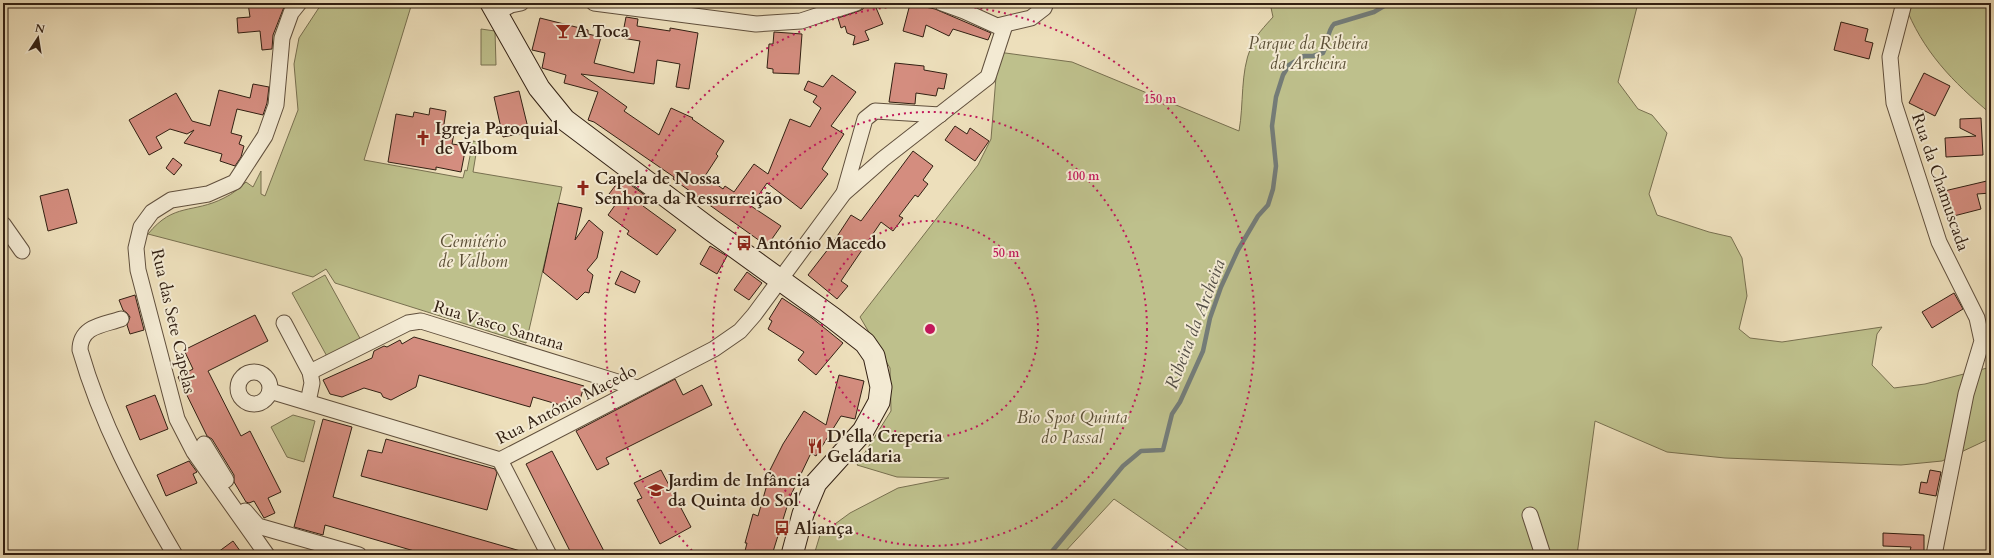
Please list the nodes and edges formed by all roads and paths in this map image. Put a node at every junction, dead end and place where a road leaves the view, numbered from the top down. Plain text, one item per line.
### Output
1 (521, 3) edge
2 (594, 3) edge
3 (652, 3) edge
4 (942, 3) edge
5 (1046, 3) edge
6 (1904, 3) edge
7 (852, 4) edge
8 (294, 6) edge
9 (494, 8) edge
10 (681, 14) junction
11 (1005, 25) junction
12 (940, 115) junction
13 (844, 193) junction
14 (3, 224) edge
15 (22, 251) dead end
16 (779, 279) junction
17 (121, 319) dead end
18 (284, 323) dead end
19 (310, 372) junction
20 (638, 388) junction
21 (270, 391) dead end
22 (308, 402) junction
23 (204, 444) dead end
24 (500, 460) junction
25 (1530, 515) dead end
26 (175, 555) edge
27 (267, 555) edge
28 (359, 555) edge
29 (549, 555) edge
30 (792, 555) edge
31 (1543, 555) edge
32 (1934, 555) edge

1 - 9 street
2 - 10 street
3 - 10 street
4 - 11 street
5 - 11 street
6 - 32 street, Rua da Chamuscada
7 - 10 street
8 - 27 street, Rua das Sete Capelas
9 - 16 street
11 - 12 street
12 - 13 street
12 - 13 street
13 - 16 street, Rua António Macedo
14 - 15 street
16 - 20 street, Rua António Macedo
16 - 30 street
17 - 26 street
18 - 19 street
19 - 20 street, Rua Vasco Santana
19 - 22 street
20 - 24 street, Rua António Macedo
21 - 22 street, Rua António Macedo
22 - 24 street, Rua António Macedo
23 - 28 street
24 - 29 street
25 - 31 street

